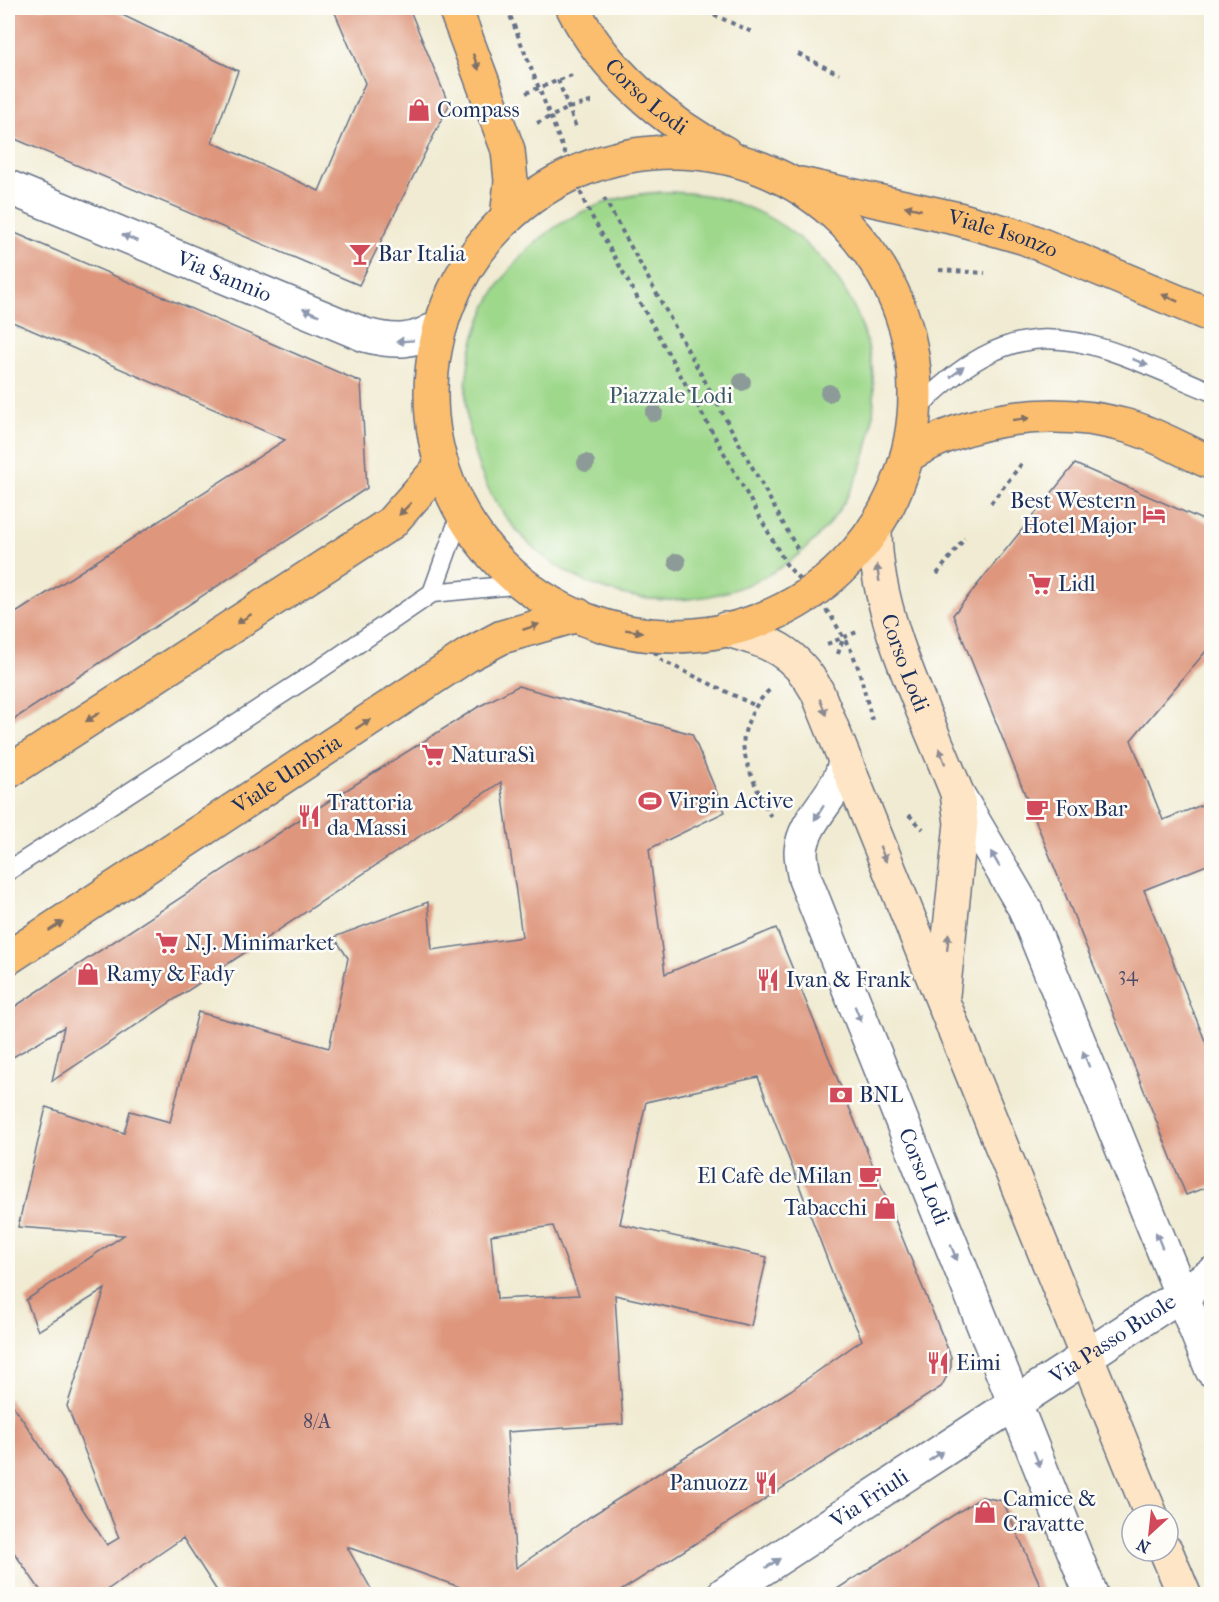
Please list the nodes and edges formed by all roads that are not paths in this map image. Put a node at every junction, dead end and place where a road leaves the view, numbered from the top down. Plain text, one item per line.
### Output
1 (455, 8) edge
2 (573, 8) edge
3 (739, 161) junction
4 (784, 180) junction
5 (8, 187) edge
6 (507, 218) junction
7 (1212, 316) edge
8 (441, 324) junction
9 (1212, 392) edge
10 (914, 412) junction
11 (907, 456) junction
12 (1212, 463) edge
13 (442, 465) junction
14 (462, 510) junction
15 (875, 527) junction
16 (525, 584) junction
17 (432, 593) junction
18 (578, 615) junction
19 (725, 629) junction
20 (844, 761) junction
21 (8, 772) edge
22 (957, 793) junction
23 (8, 871) edge
24 (8, 958) edge
25 (942, 1000) junction
26 (1212, 1274) edge
27 (1181, 1294) junction
28 (1087, 1356) junction
29 (1212, 1370) edge
30 (1016, 1405) junction
31 (1146, 1503) edge
32 (1171, 1563) edge
33 (724, 1594) edge
34 (1091, 1594) edge
35 (1184, 1594) edge

1 -> 6 main road
2 - 3 main road, Corso Lodi
3 - 4 main road
3 - 6 main road
7 -> 4 main road, Viale Isonzo
4 - 10 main road
8 -> 5 street, Via Sannio
6 - 8 main road
8 - 13 main road
10 -> 9 lane
10 - 11 main road
11 -> 12 main road
11 - 15 main road
13 - 14 main road
13 -> 21 main road
14 - 16 main road
14 - 17 lane
15 - 19 main road
22 -> 15 main road, Corso Lodi
16 - 17 lane
16 - 18 main road
17 - 23 lane
18 -> 19 main road
24 -> 18 main road, Viale Umbria
19 -> 20 main road, Corso Lodi
20 -> 25 main road, Corso Lodi
20 -> 30 street, Corso Lodi
25 -> 22 main road, Corso Lodi
27 -> 22 street, Corso Lodi
25 - 28 main road, Corso Lodi
26 - 27 street, Via Passo Buole
27 - 28 street, Via Passo Buole
27 - 29 street, Corso Lodi
28 - 30 street, Via Passo Buole
28 - 31 main road, Corso Lodi
33 -> 30 street, Via Friuli
30 -> 34 street, Corso Lodi
32 - 35 main road

